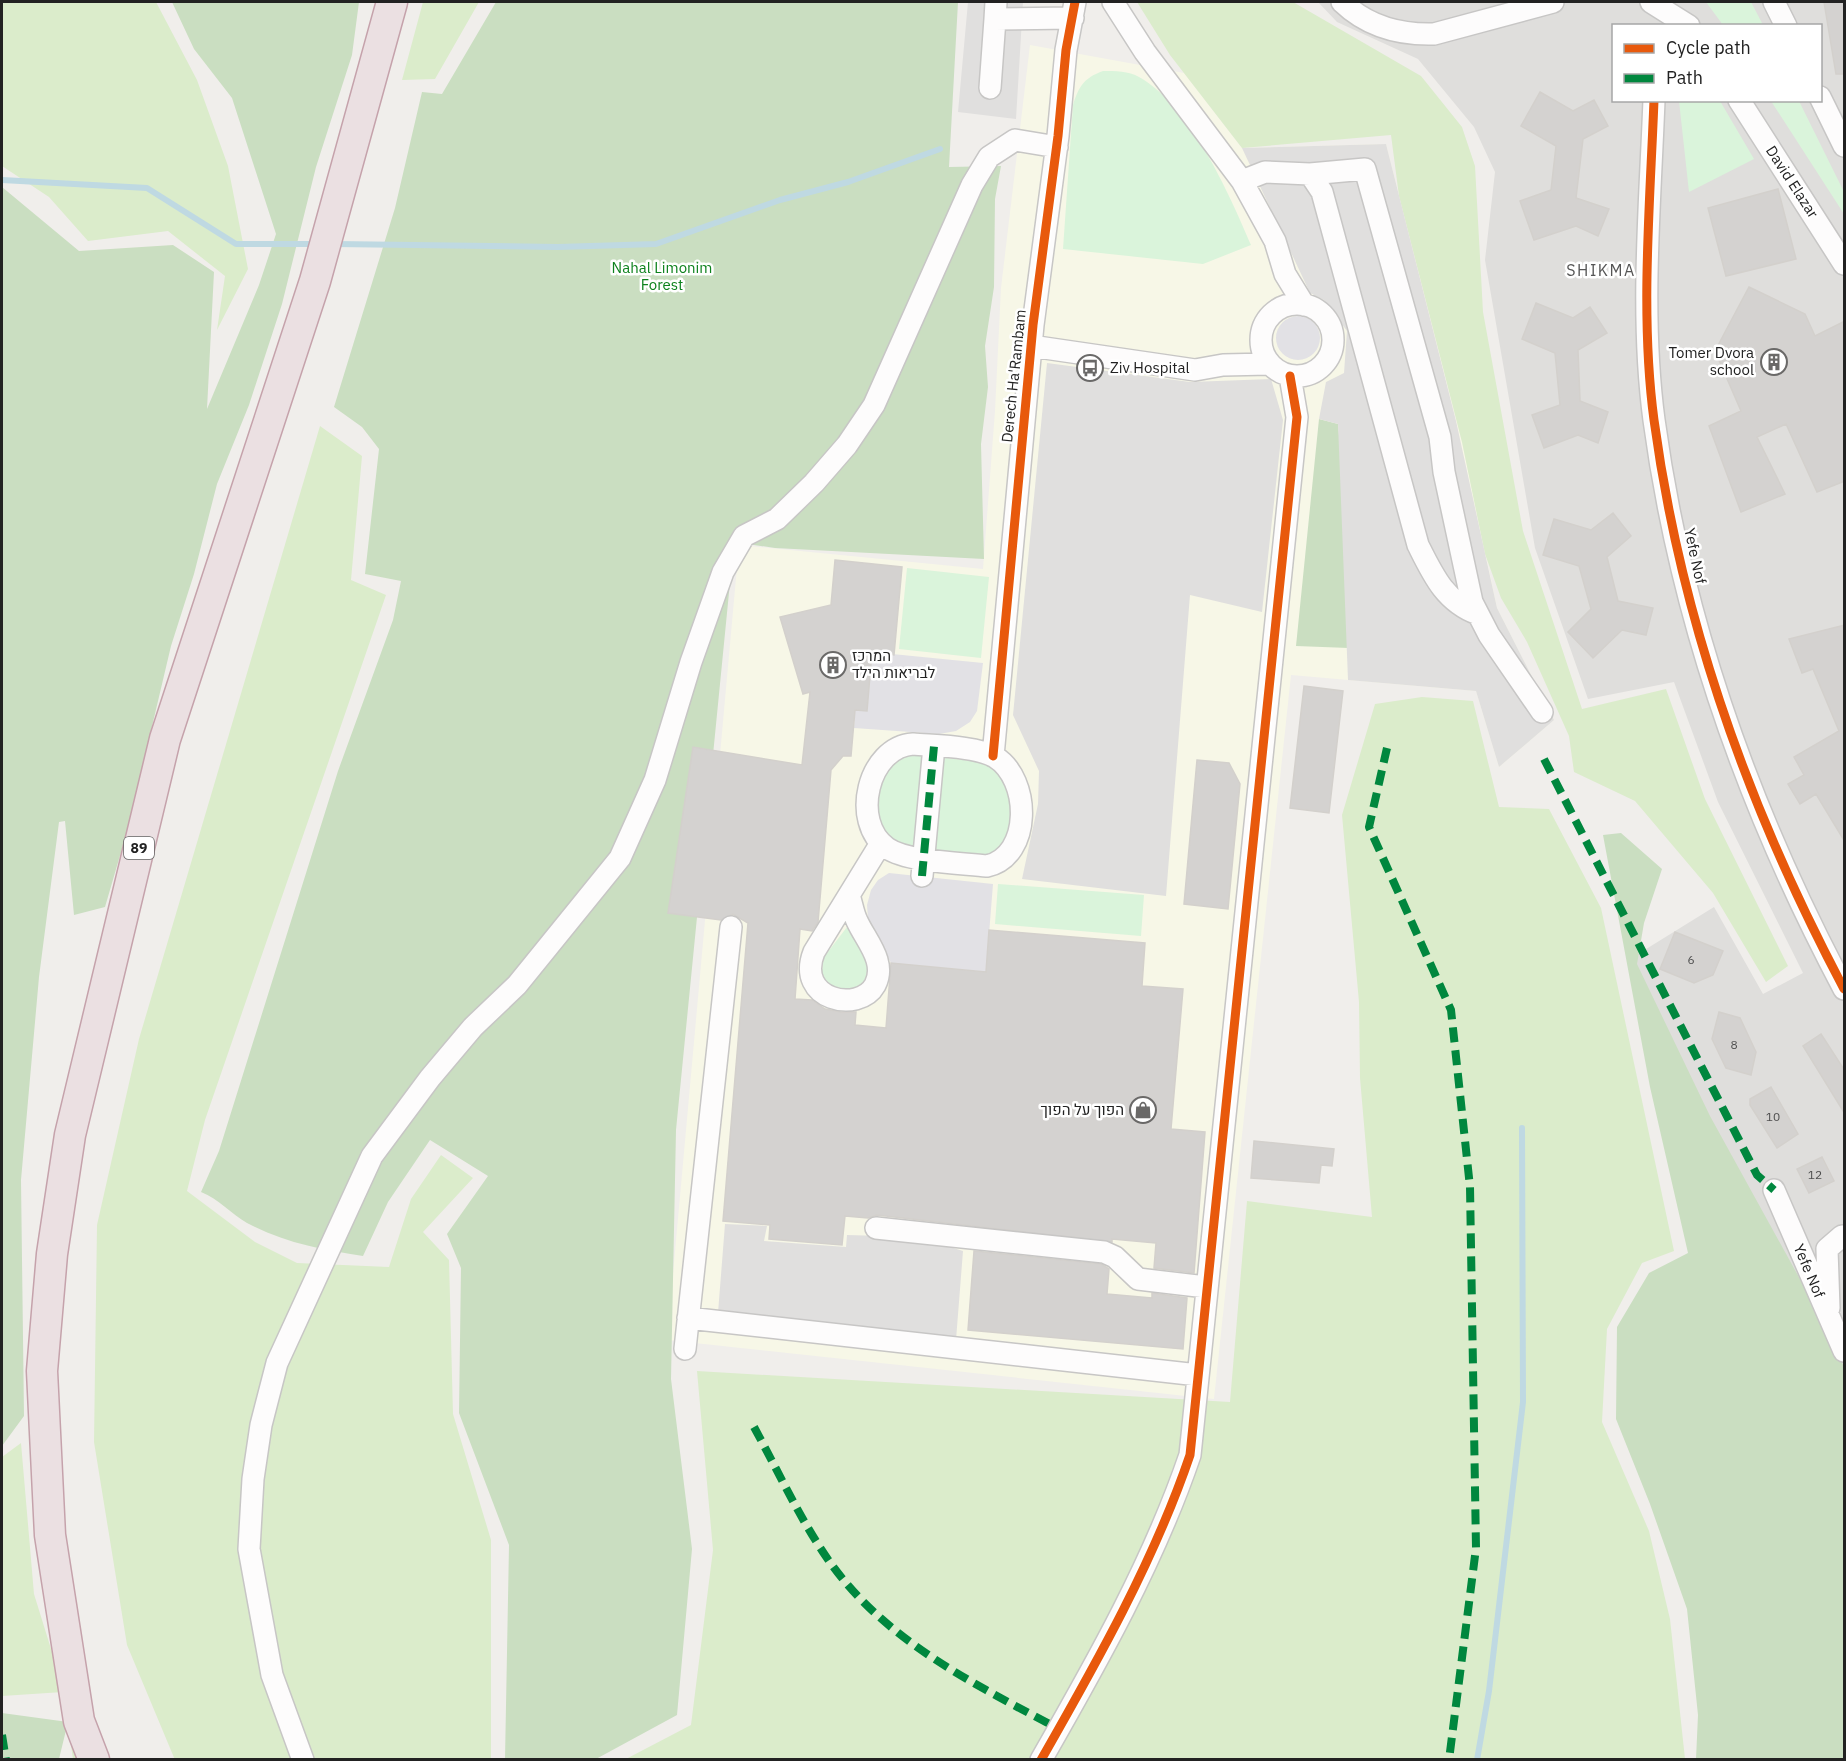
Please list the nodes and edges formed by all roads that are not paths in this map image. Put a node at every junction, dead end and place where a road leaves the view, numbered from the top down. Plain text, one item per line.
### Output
1 (392, 2) edge
2 (1113, 2) edge
3 (1342, 2) edge
4 (1553, 2) edge
5 (1774, 2) edge
6 (996, 10) edge
7 (1074, 10) edge
8 (1655, 11) edge
9 (1684, 24) edge
10 (1785, 24) edge
11 (990, 88) dead end
12 (1822, 99) edge
13 (1654, 102) edge
14 (1740, 102) edge
15 (1057, 140) junction
16 (1845, 146) edge
17 (1310, 174) junction
18 (1242, 181) junction
19 (1845, 264) edge
20 (1294, 306) junction
21 (1032, 336) junction
22 (1261, 337) junction
23 (1269, 364) junction
24 (1223, 365) junction
25 (1315, 372) junction
26 (1290, 376) junction
27 (1297, 417) junction
28 (1478, 614) junction
29 (1542, 712) dead end
30 (934, 746) junction
31 (993, 756) junction
32 (881, 843) junction
33 (923, 867) junction
34 (849, 895) junction
35 (731, 927) dead end
36 (1845, 989) edge
37 (1774, 1190) dead end
38 (876, 1228) dead end
39 (1842, 1236) dead end
40 (1206, 1287) junction
41 (688, 1318) junction
42 (1829, 1318) junction
43 (685, 1349) dead end
44 (1845, 1351) edge
45 (1198, 1375) junction
46 (79, 1721) junction
47 (88, 1760) edge
48 (94, 1760) edge
49 (303, 1760) edge
50 (1041, 1760) edge

1 - 46 highway, 89
2 - 18 street
3 - 4 street
5 - 10 street
6 - 7 street
6 - 11 street
7 - 15 street, Derech Ha'Rambam
8 - 9 street
12 - 16 street
13 - 36 street, Yefe Nof
14 - 19 street, David Elazar
15 - 21 street, Derech Ha'Rambam
15 - 49 street
17 - 18 street
17 - 28 street
17 - 28 street
18 - 20 street
20 - 22 street
20 - 25 street
21 - 24 street
21 - 31 street, Derech Ha'Rambam
22 - 23 street
22 - 24 street
23 - 24 street
23 - 26 street
25 - 26 street
25 - 27 street
26 - 27 street
27 - 40 street
28 - 29 street
30 - 31 street
30 - 32 street
30 - 33 street
31 - 33 street
32 - 33 street
32 - 34 street
34 - 34 street
35 - 41 street
37 - 42 street, Yefe Nof
38 - 40 street
39 - 42 street
40 - 45 street
41 - 43 street
41 - 45 street
42 - 44 street, Yefe Nof
45 - 50 street
46 - 47 street
46 - 48 highway, 89

